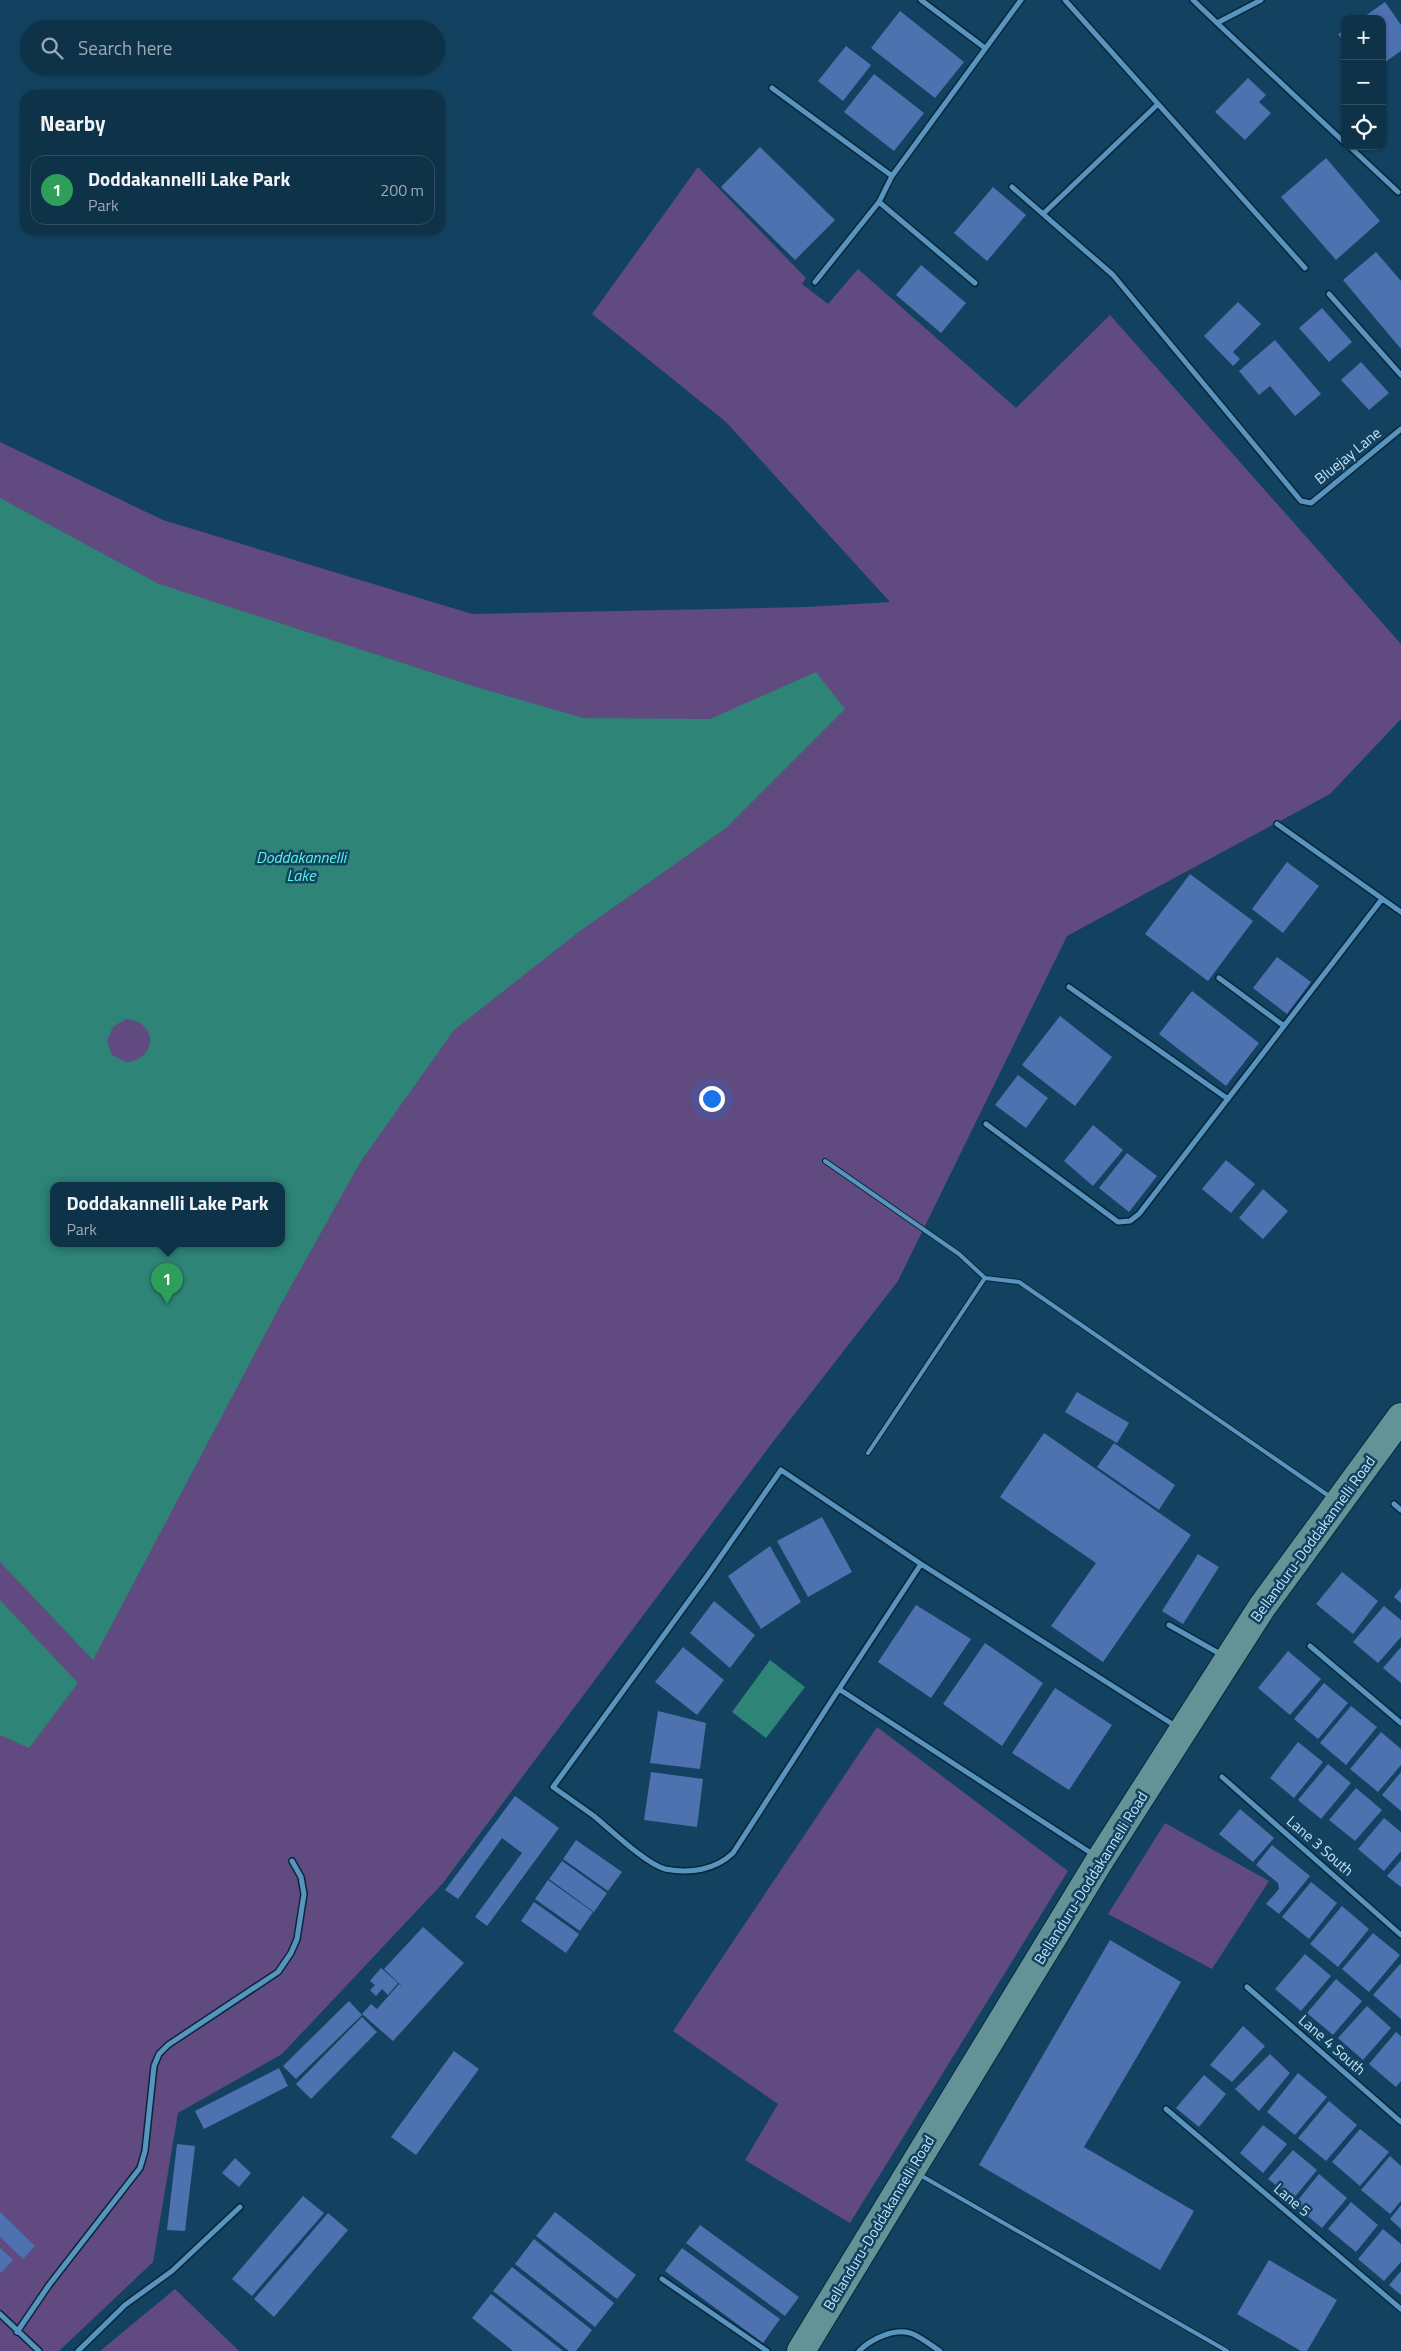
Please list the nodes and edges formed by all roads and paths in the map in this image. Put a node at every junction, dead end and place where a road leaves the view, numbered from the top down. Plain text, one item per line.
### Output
1 (921, 0) edge
2 (1021, 0) edge
3 (1066, 0) edge
4 (1193, 0) edge
5 (1261, 0) edge
6 (1217, 23) junction
7 (985, 48) junction
8 (772, 88) dead end
9 (1158, 104) junction
10 (1341, 138) edge
11 (1353, 150) edge
12 (892, 176) junction
13 (1012, 187) dead end
14 (1398, 192) dead end
15 (879, 202) junction
16 (1043, 214) junction
17 (1305, 268) dead end
18 (815, 282) dead end
19 (975, 283) dead end
20 (1329, 294) dead end
21 (1401, 374) edge
22 (1401, 429) edge
23 (1277, 824) dead end
24 (1382, 899) junction
25 (1401, 912) edge
26 (1220, 978) dead end
27 (1069, 986) dead end
28 (1284, 1026) junction
29 (1228, 1099) junction
30 (986, 1124) dead end
31 (825, 1161) dead end
32 (984, 1278) junction
33 (1401, 1417) edge
34 (868, 1453) dead end
35 (1338, 1502) junction
36 (1394, 1504) dead end
37 (1401, 1510) edge
38 (921, 1564) junction
39 (1169, 1625) dead end
40 (1310, 1646) dead end
41 (1229, 1659) junction
42 (839, 1689) junction
43 (1401, 1723) edge
44 (1184, 1732) junction
45 (1222, 1777) dead end
46 (1100, 1860) junction
47 (292, 1861) dead end
48 (1401, 1935) edge
49 (1247, 1986) dead end
50 (1166, 2109) dead end
51 (1401, 2122) edge
52 (912, 2170) junction
53 (240, 2207) dead end
54 (662, 2279) dead end
55 (1401, 2309) edge
56 (0, 2314) edge
57 (17, 2332) junction
58 (39, 2351) edge
59 (78, 2351) edge
60 (766, 2351) edge
61 (801, 2351) edge
62 (859, 2351) edge
63 (940, 2351) edge
64 (1227, 2351) edge

1 - 7 street
2 - 7 street
3 - 9 street
4 - 6 street
5 - 6 street
6 - 10 street
7 - 12 street
8 - 12 street
9 - 16 street
9 - 17 street
11 - 14 street
12 - 15 street
13 - 16 street
15 - 18 street
15 - 19 street
16 - 22 street, Bluejay Lane
20 - 21 street
23 - 24 street
24 - 25 street
24 - 28 street
26 - 28 street
27 - 29 street
28 - 29 street
29 - 30 street
31 - 32 lane
32 - 34 lane
32 - 35 lane
33 - 35 street, Bellanduru-Doddakannelli Road
35 - 41 street, Bellanduru-Doddakannelli Road
36 - 37 street
38 - 42 street
38 - 42 street
38 - 44 street
39 - 41 street
40 - 43 street
41 - 44 street, Bellanduru-Doddakannelli Road
42 - 46 street
44 - 46 street, Bellanduru-Doddakannelli Road
45 - 48 street, Lane 3 South
46 - 52 street, Bellanduru-Doddakannelli Road
47 - 57 street
49 - 51 street, Lane 4 South
50 - 55 street, Lane 5
52 - 61 street, Bellanduru-Doddakannelli Road
52 - 64 lane
53 - 59 street
54 - 60 street
56 - 57 street
57 - 58 street
62 - 63 street

